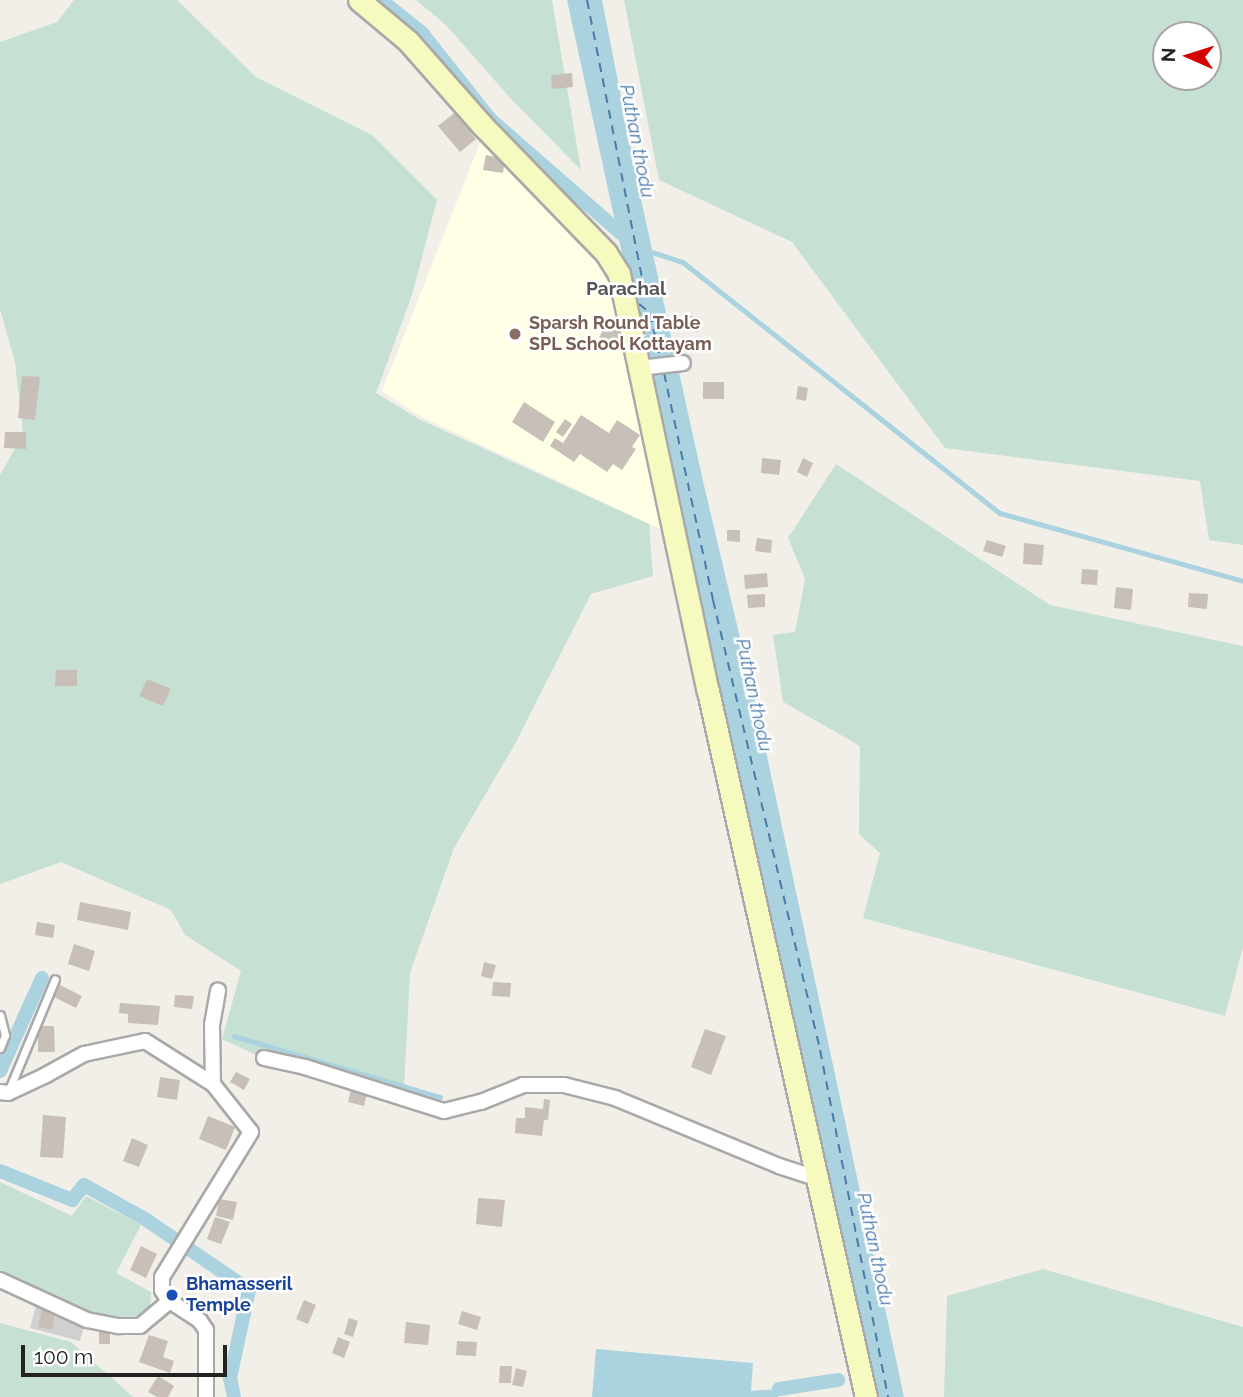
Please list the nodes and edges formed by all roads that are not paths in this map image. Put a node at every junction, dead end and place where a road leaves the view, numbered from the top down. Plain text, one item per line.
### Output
1 (359, 0) edge
2 (683, 363) dead end
3 (640, 368) junction
4 (55, 979) dead end
5 (218, 991) dead end
6 (0, 1015) edge
7 (0, 1048) edge
8 (264, 1058) dead end
9 (213, 1084) junction
10 (3, 1092) edge
11 (819, 1179) junction
12 (0, 1280) edge
13 (170, 1301) junction
14 (206, 1397) edge
15 (866, 1397) edge

1 - 3 street
2 - 3 street
3 - 11 street
4 - 10 lane
5 - 9 street
6 - 7 lane
8 - 11 street
9 - 10 street
9 - 13 street
11 - 15 street
12 - 13 street
13 - 14 street

